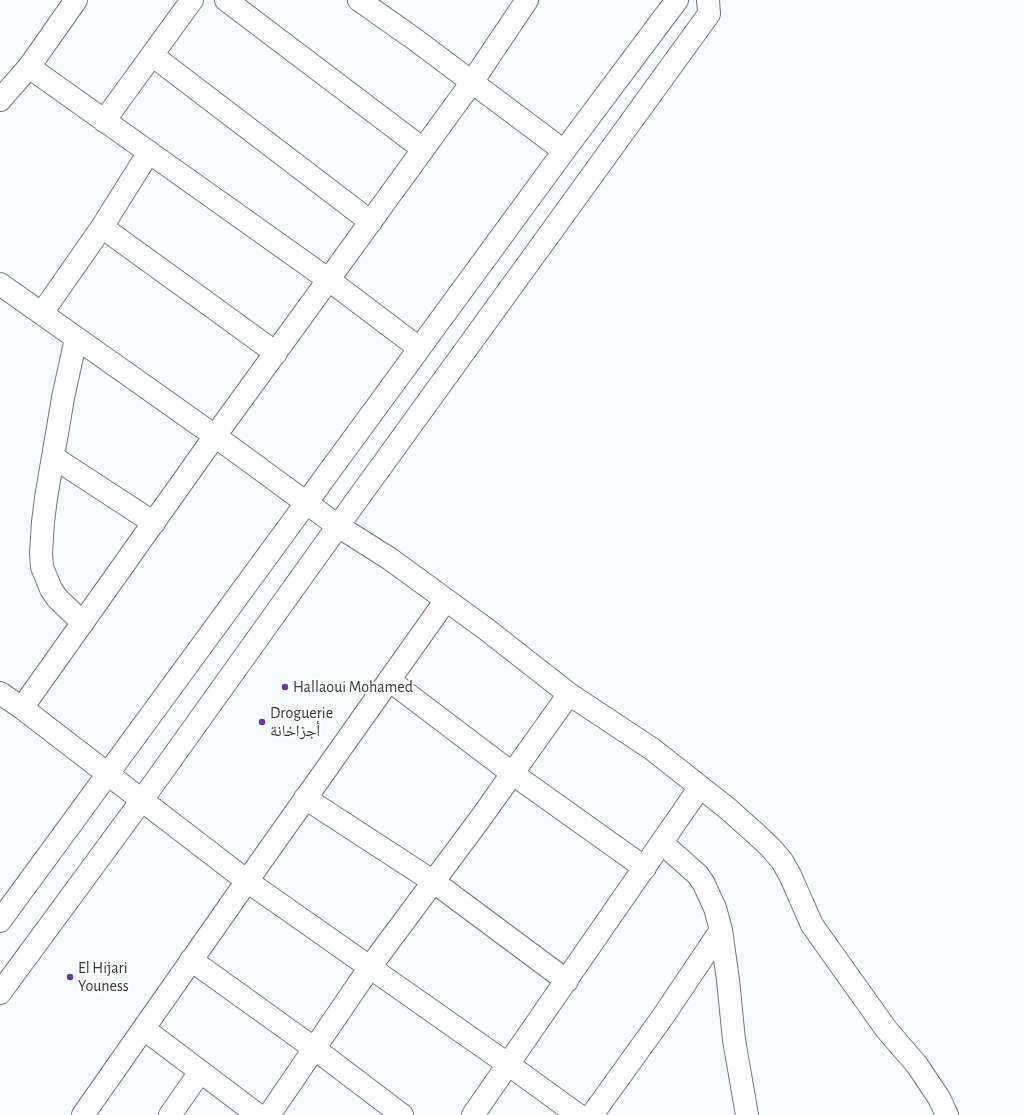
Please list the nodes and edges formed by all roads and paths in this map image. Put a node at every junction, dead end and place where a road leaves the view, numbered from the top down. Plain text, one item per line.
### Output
1 (76, 0) edge
2 (192, 0) edge
3 (226, 0) edge
4 (359, 0) edge
5 (527, 0) edge
6 (677, 0) edge
7 (708, 7) edge
8 (152, 55) junction
9 (29, 67) junction
10 (472, 82) junction
11 (0, 100) edge
12 (104, 121) junction
13 (423, 149) junction
14 (564, 151) junction
15 (149, 152) junction
16 (371, 222) junction
17 (102, 227) junction
18 (329, 280) junction
19 (0, 284) edge
20 (42, 313) junction
21 (76, 338) junction
22 (419, 348) junction
23 (276, 353) junction
24 (215, 436) junction
25 (53, 457) junction
26 (306, 502) junction
27 (154, 523) junction
28 (338, 526) junction
29 (446, 600) junction
30 (83, 623) junction
31 (389, 680) junction
32 (0, 693) edge
33 (569, 694) junction
34 (22, 708) junction
35 (513, 774) junction
36 (108, 775) junction
37 (700, 787) junction
38 (305, 798) junction
39 (142, 800) junction
40 (662, 843) junction
41 (645, 868) junction
42 (247, 881) junction
43 (434, 882) junction
44 (0, 921) edge
45 (721, 930) junction
46 (192, 960) junction
47 (370, 967) junction
48 (567, 981) junction
49 (0, 993) edge
50 (144, 1029) junction
51 (315, 1049) junction
52 (509, 1065) junction
53 (200, 1072) junction
54 (83, 1115) edge
55 (170, 1115) edge
56 (258, 1115) edge
57 (269, 1115) edge
58 (402, 1115) edge
59 (473, 1115) edge
60 (578, 1115) edge
61 (592, 1115) edge
62 (746, 1115) edge
63 (947, 1115) edge

1 - 9 street
2 - 8 street
3 - 13 street
4 - 10 street
5 - 10 street
6 - 14 street
7 - 28 street
8 - 12 street
8 - 16 street
9 - 11 street
9 - 12 street
10 - 13 street
10 - 14 street
12 - 15 street
13 - 16 street
14 - 22 street
15 - 17 street
15 - 18 street
16 - 18 street
17 - 20 street
17 - 23 street
18 - 22 street
18 - 23 street
19 - 20 street
20 - 21 street
21 - 24 street
21 - 25 street
22 - 26 street
23 - 24 street
24 - 26 street
24 - 27 street
25 - 27 street
25 - 30 street
26 - 28 street
26 - 36 street
27 - 30 street
28 - 29 street
28 - 39 street
29 - 31 street
29 - 33 street
30 - 34 street
31 - 35 street
31 - 38 street
32 - 34 street
33 - 35 street
33 - 37 street
34 - 36 street
35 - 41 street
35 - 43 street
36 - 39 street
36 - 44 street
37 - 40 street
37 - 63 street
38 - 42 street
38 - 43 street
39 - 42 street
39 - 49 street
40 - 41 street
40 - 45 street
41 - 48 street
42 - 46 street
42 - 47 street
43 - 47 street
43 - 48 street
45 - 61 street
45 - 62 street
46 - 50 street
46 - 51 street
47 - 51 street
47 - 52 street
48 - 52 street
50 - 53 street
50 - 54 street
51 - 57 street
51 - 58 street
52 - 59 street
52 - 60 street
53 - 55 street
53 - 56 street

